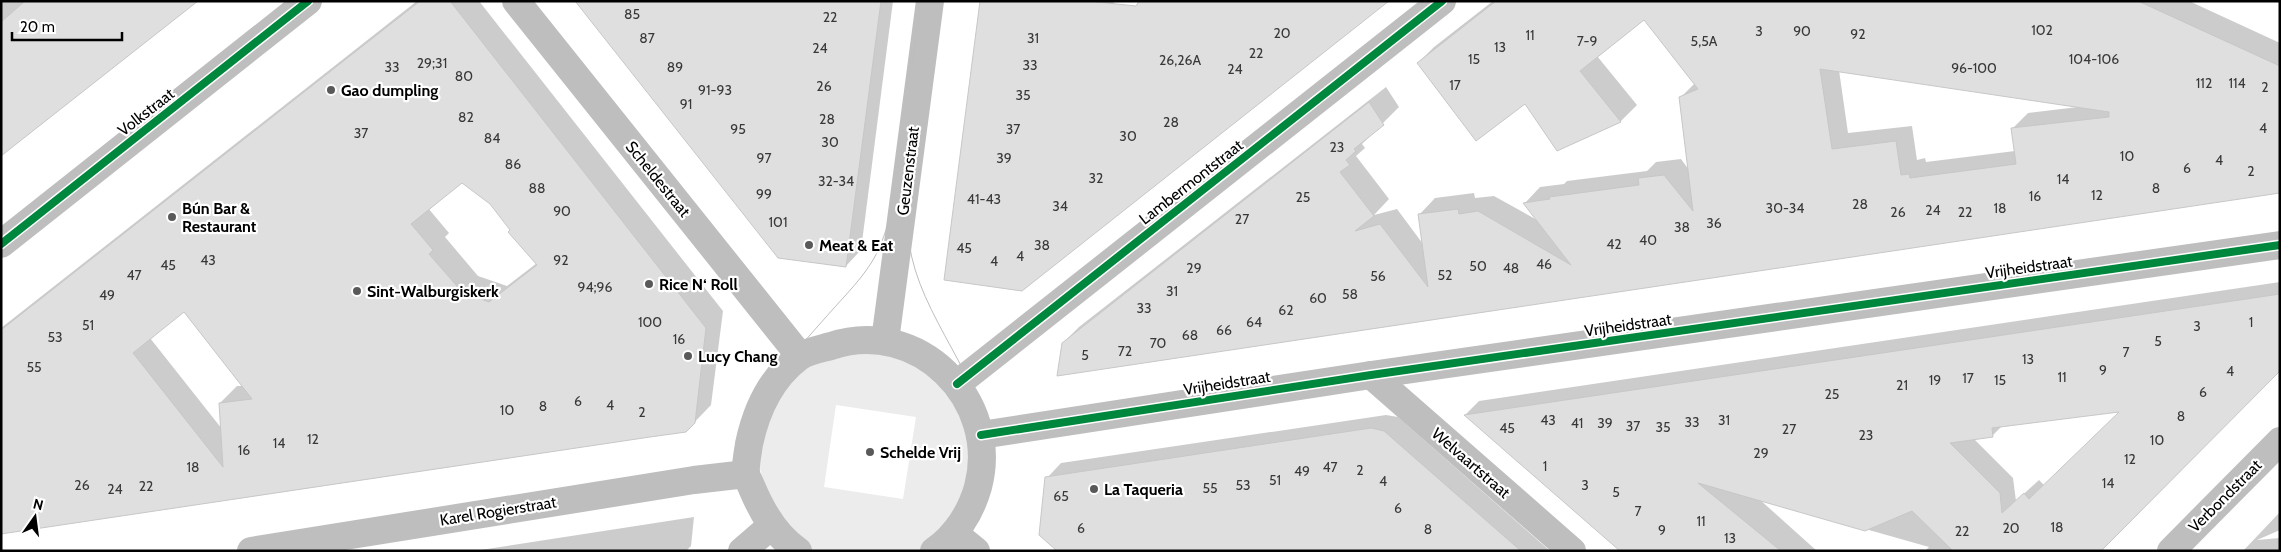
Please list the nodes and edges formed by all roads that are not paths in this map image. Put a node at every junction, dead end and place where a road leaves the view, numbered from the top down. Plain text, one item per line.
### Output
1 (308, 1) edge
2 (516, 1) edge
3 (930, 1) edge
4 (1442, 1) edge
5 (1, 244) edge
6 (2280, 245) edge
7 (885, 341) junction
8 (800, 356) junction
9 (1371, 375) junction
10 (957, 384) junction
11 (981, 436) junction
12 (2280, 441) edge
13 (746, 474) junction
14 (771, 526) junction
15 (954, 533) junction
16 (251, 551) edge
17 (742, 551) edge
18 (798, 551) edge
19 (934, 551) edge
20 (976, 551) edge
21 (1572, 551) edge
22 (2171, 551) edge

1 - 5 street, Volkstraat
2 - 8 street, Scheldestraat
3 - 7 street, Geuzenstraat
4 - 10 street, Lambermontstraat
6 - 9 street, Vrijheidstraat
7 - 8 street
7 - 10 street
8 - 13 street
9 - 11 street, Vrijheidstraat
9 - 21 street, Welvaartstraat
10 - 11 street
11 - 15 street
12 - 22 street, Verbondstraat
13 - 14 street
13 - 16 street, Karel Rogierstraat
14 - 17 street
14 - 18 street
15 - 19 street
15 - 20 street

